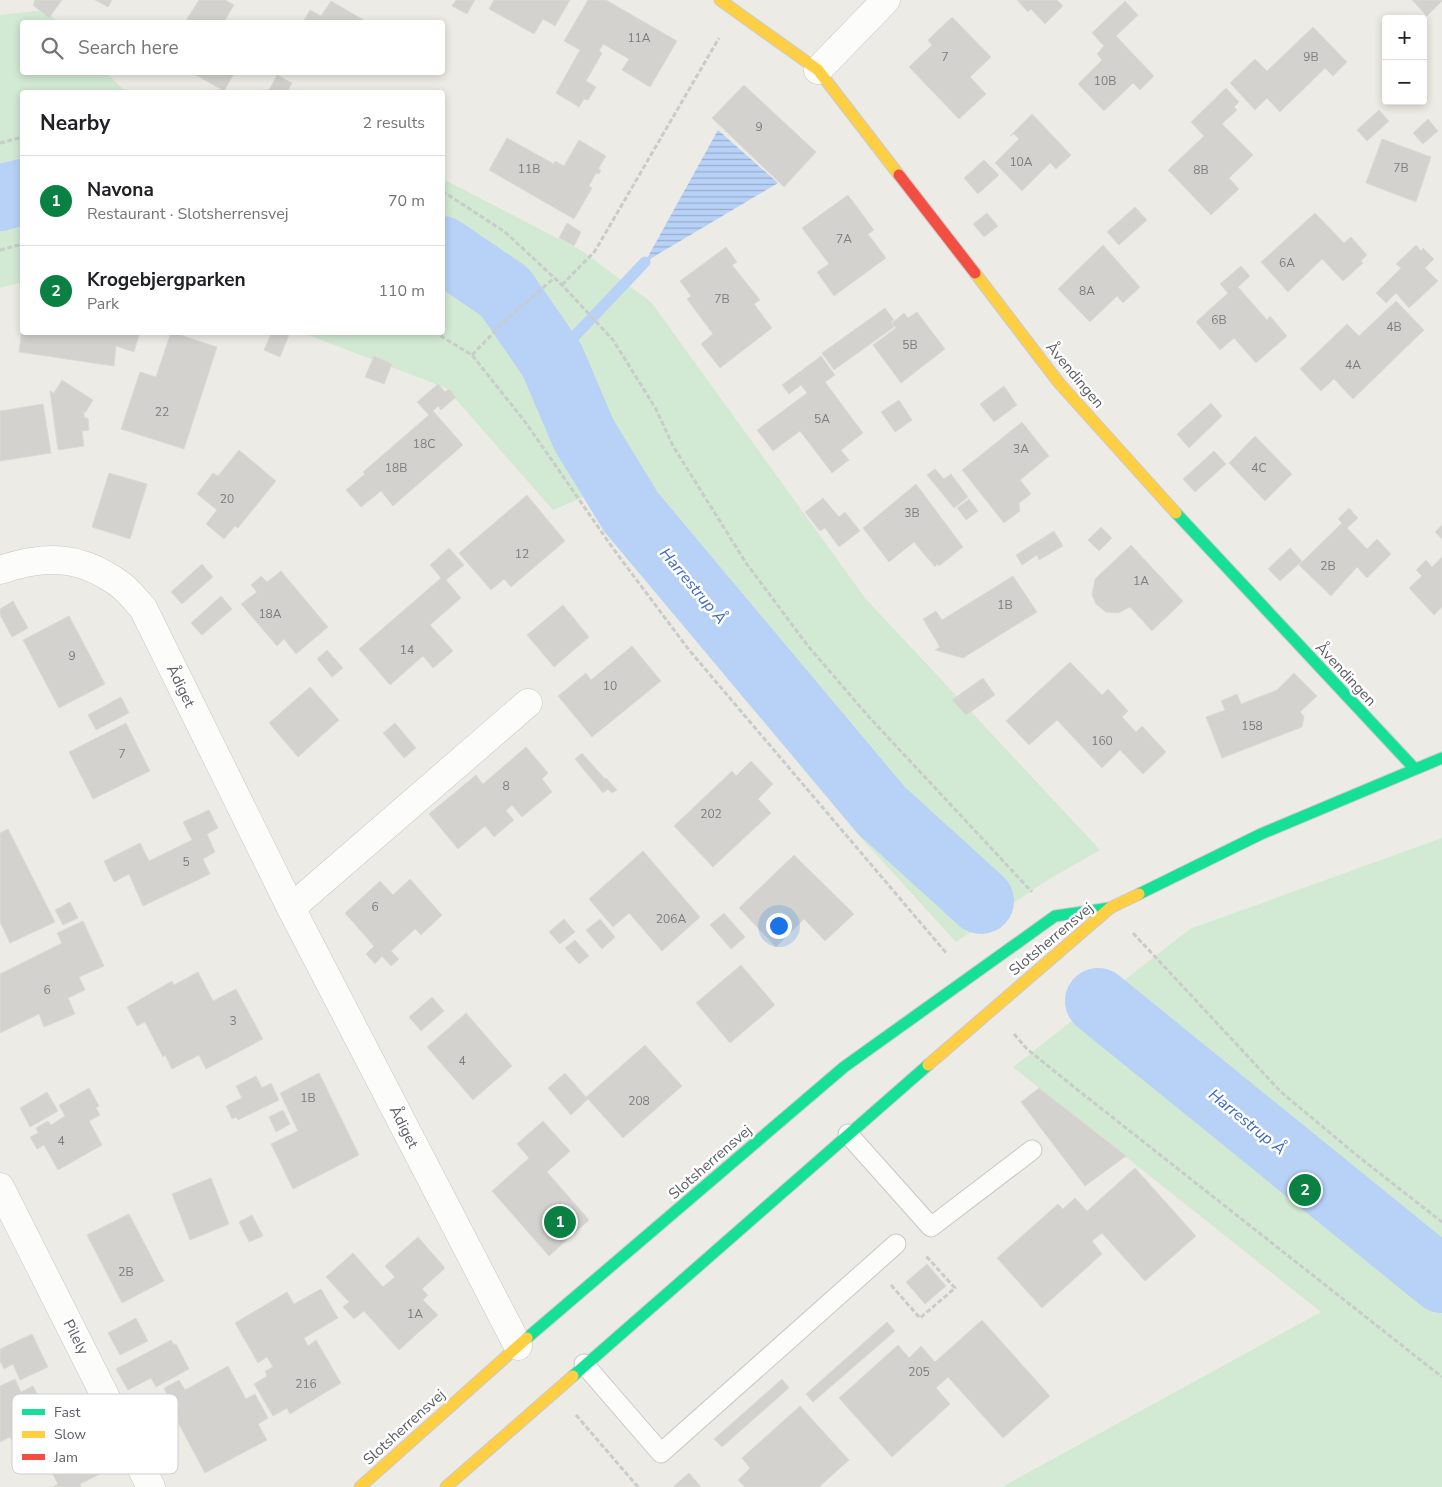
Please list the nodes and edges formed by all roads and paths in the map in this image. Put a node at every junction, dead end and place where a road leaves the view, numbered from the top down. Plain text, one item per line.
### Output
1 (720, 0) edge
2 (886, 0) edge
3 (735, 9) junction
4 (818, 70) junction
5 (20, 138) edge
6 (0, 143) edge
7 (445, 193) edge
8 (20, 245) edge
9 (0, 250) edge
10 (554, 278) junction
11 (562, 285) junction
12 (439, 335) edge
13 (472, 355) junction
14 (0, 570) edge
15 (528, 702) dead end
16 (1442, 758) edge
17 (1414, 768) junction
18 (291, 908) junction
19 (1110, 908) junction
20 (1055, 916) junction
21 (967, 978) junction
22 (992, 1008) junction
23 (848, 1134) junction
24 (1032, 1150) dead end
25 (0, 1187) edge
26 (1442, 1222) edge
27 (896, 1244) dead end
28 (518, 1346) junction
29 (584, 1364) junction
30 (1442, 1377) edge
31 (554, 1390) junction
32 (104, 1394) edge
33 (144, 1474) edge
34 (151, 1487) edge
35 (360, 1487) edge
36 (446, 1487) edge
37 (638, 1487) edge

1 - 3 street, Åvendingen
2 - 4 street
3 - 4 street, Åvendingen
3 - 11 path
4 - 17 street, Åvendingen
5 - 6 path
7 - 10 path
8 - 9 path
10 - 11 path
10 - 13 path
11 - 20 path
12 - 13 path
13 - 21 path
14 - 18 street, Ådiget
15 - 18 street
16 - 17 street, Slotsherrensvej
17 - 19 street, Slotsherrensvej
18 - 28 street, Ådiget
19 - 20 street, Slotsherrensvej
19 - 22 street, Slotsherrensvej
19 - 26 path
20 - 21 street, Slotsherrensvej
21 - 28 street, Slotsherrensvej
22 - 23 street, Slotsherrensvej
22 - 30 path
23 - 24 lane
23 - 29 street, Slotsherrensvej
25 - 32 street, Pilely
27 - 29 lane
28 - 35 street, Slotsherrensvej
29 - 31 street, Slotsherrensvej
31 - 36 street, Slotsherrensvej
31 - 37 path
33 - 34 street, Pilely

